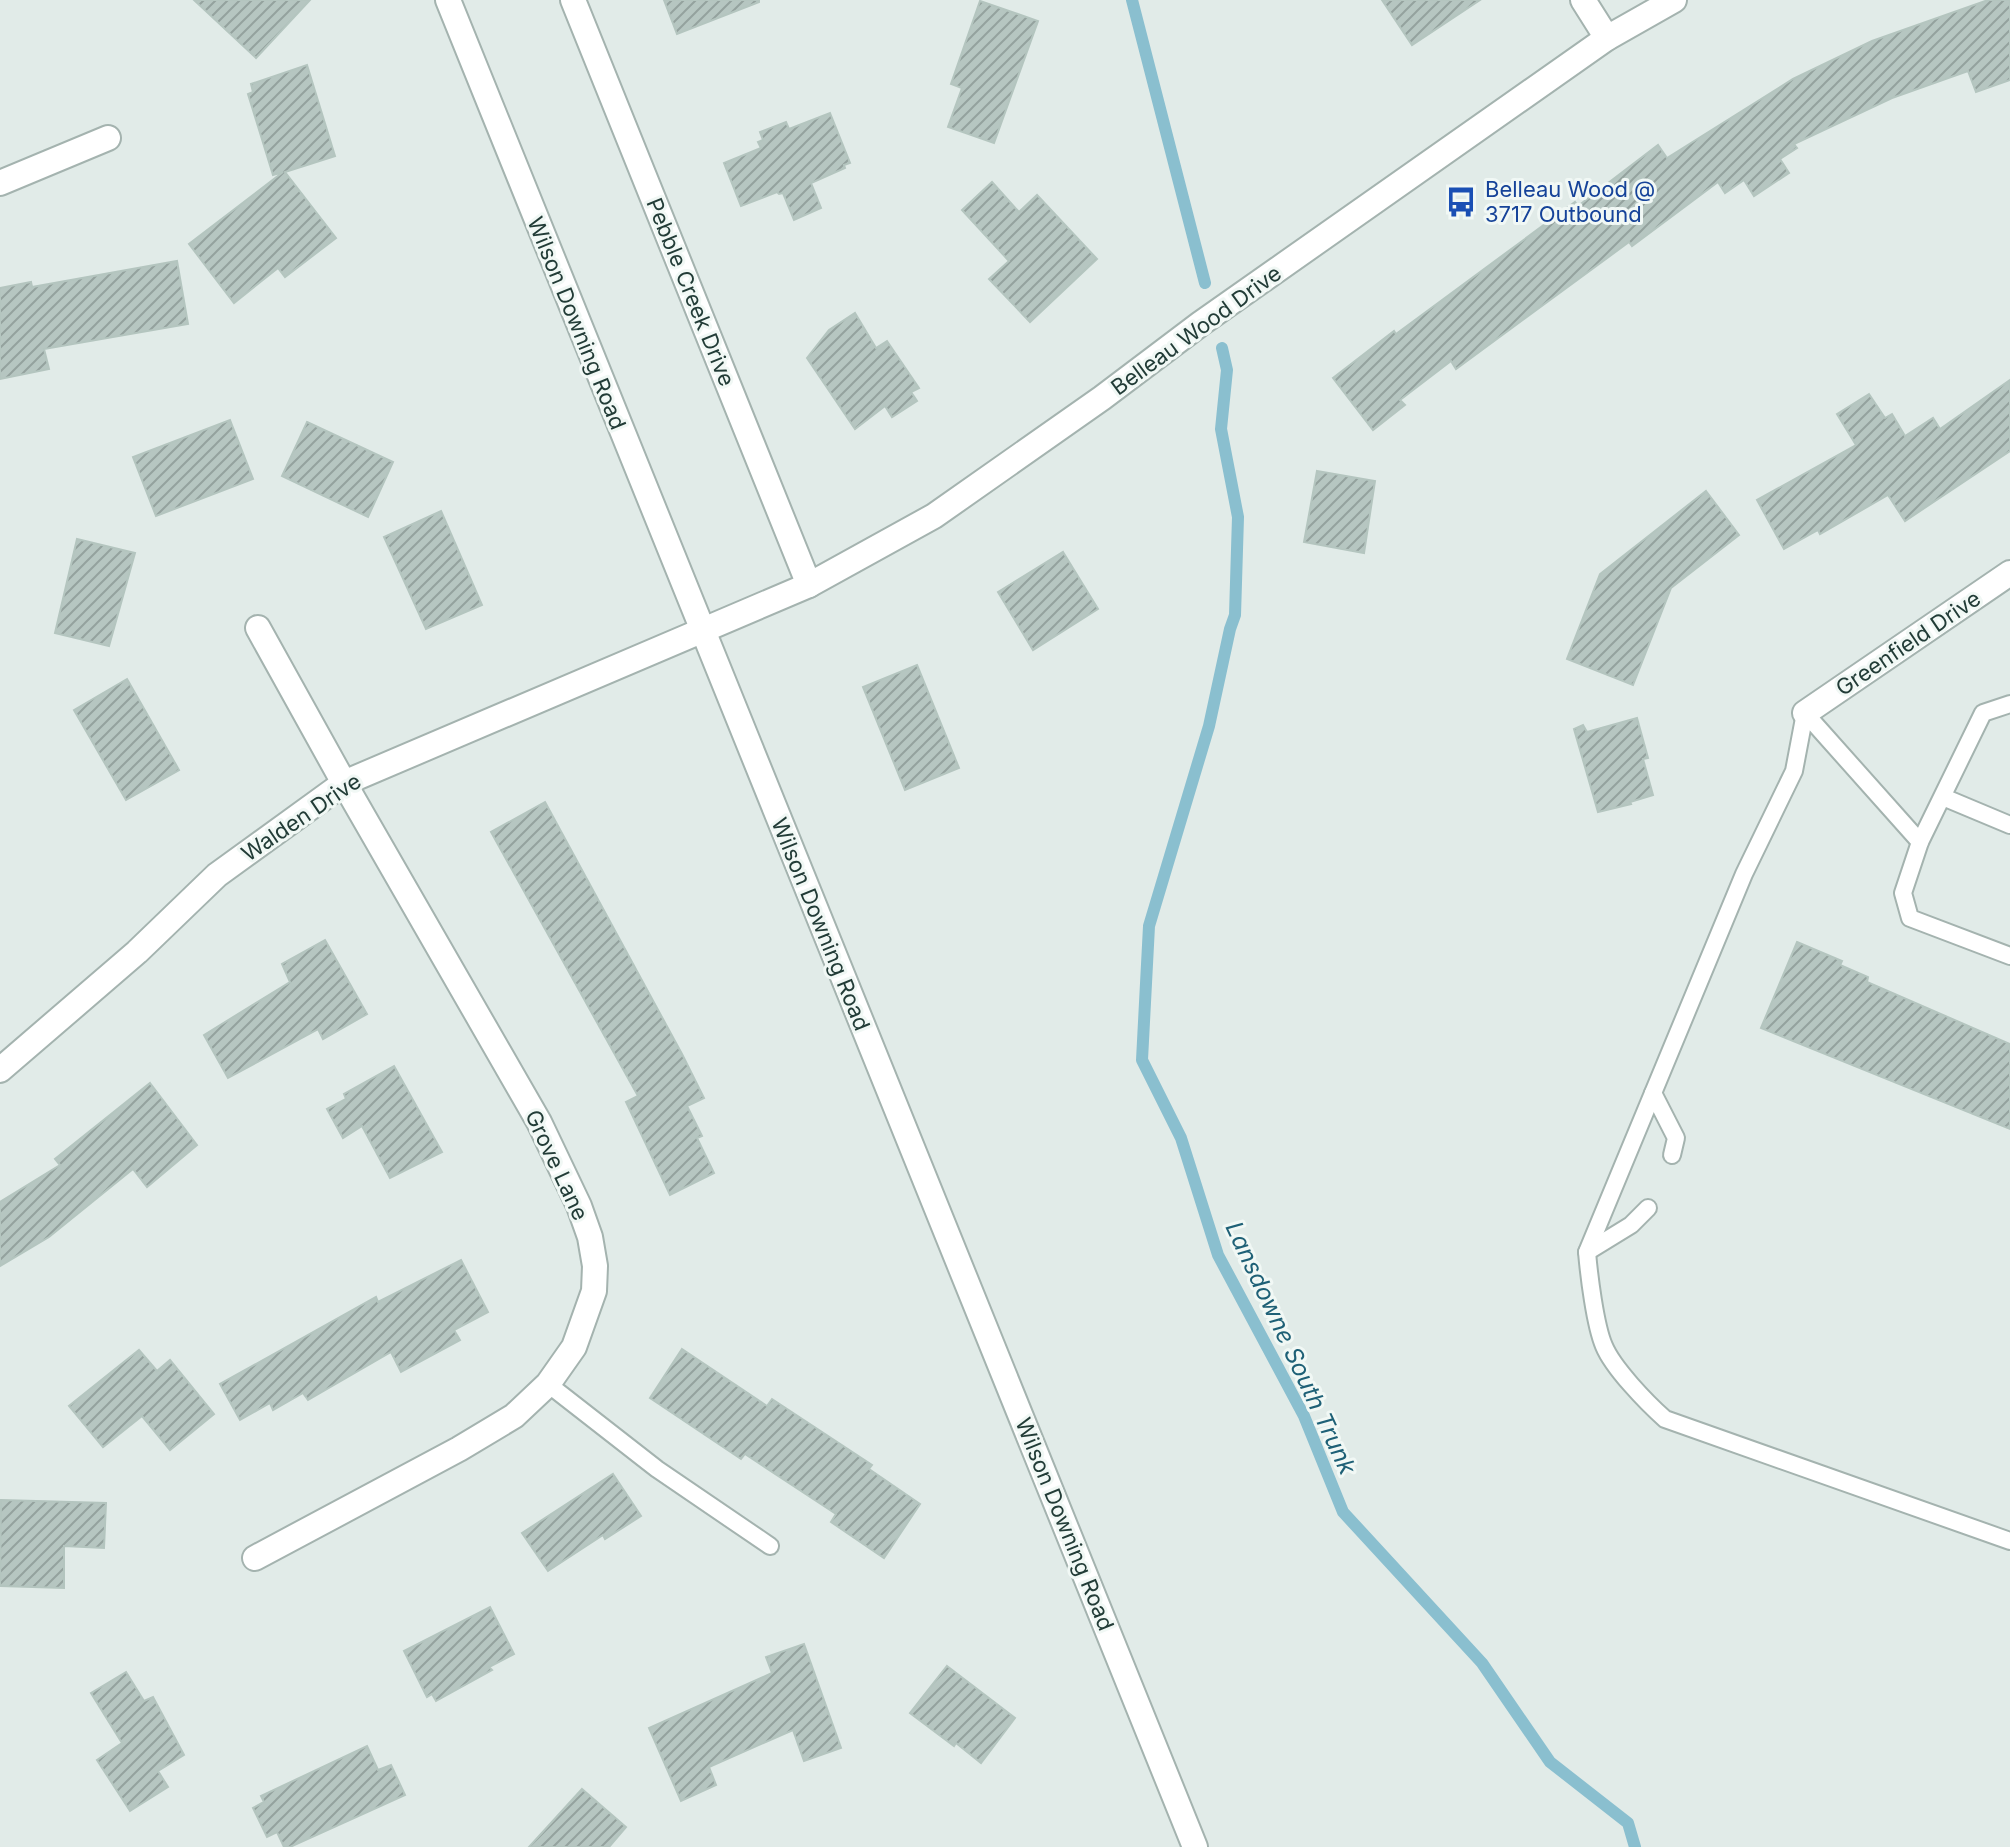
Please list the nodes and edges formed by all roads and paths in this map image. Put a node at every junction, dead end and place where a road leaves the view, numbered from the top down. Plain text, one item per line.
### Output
1 (448, 0) edge
2 (573, 0) edge
3 (1583, 0) edge
4 (1674, 0) edge
5 (1607, 38) junction
6 (108, 138) dead end
7 (0, 183) edge
8 (2010, 573) edge
9 (809, 585) junction
10 (258, 628) dead end
11 (701, 632) junction
12 (2010, 704) edge
13 (1805, 713) junction
14 (344, 783) junction
15 (1943, 797) junction
16 (2010, 825) edge
17 (1920, 842) junction
18 (2010, 956) edge
19 (0, 1070) edge
20 (1653, 1093) junction
21 (1672, 1155) dead end
22 (1648, 1208) dead end
23 (1587, 1252) junction
24 (548, 1384) junction
25 (2010, 1541) edge
26 (770, 1546) dead end
27 (255, 1558) dead end
28 (1195, 1847) edge

1 - 11 street, Wilson Downing Road
2 - 9 street, Pebble Creek Drive
3 - 5 street
4 - 5 street, Belleau Wood Drive
5 - 9 street, Belleau Wood Drive
6 - 7 street
8 - 13 street, Greenfield Drive
9 - 11 street, Belleau Wood Drive
10 - 14 street, Grove Lane
11 - 14 street, Walden Drive
11 - 28 street, Wilson Downing Road
12 - 15 lane
13 - 17 lane
13 - 20 lane
14 - 19 street, Walden Drive
14 - 24 street, Grove Lane
15 - 16 lane
15 - 17 lane
17 - 18 lane
20 - 21 lane
20 - 23 lane
22 - 23 lane
23 - 25 lane
24 - 26 lane
24 - 27 street, Grove Lane

